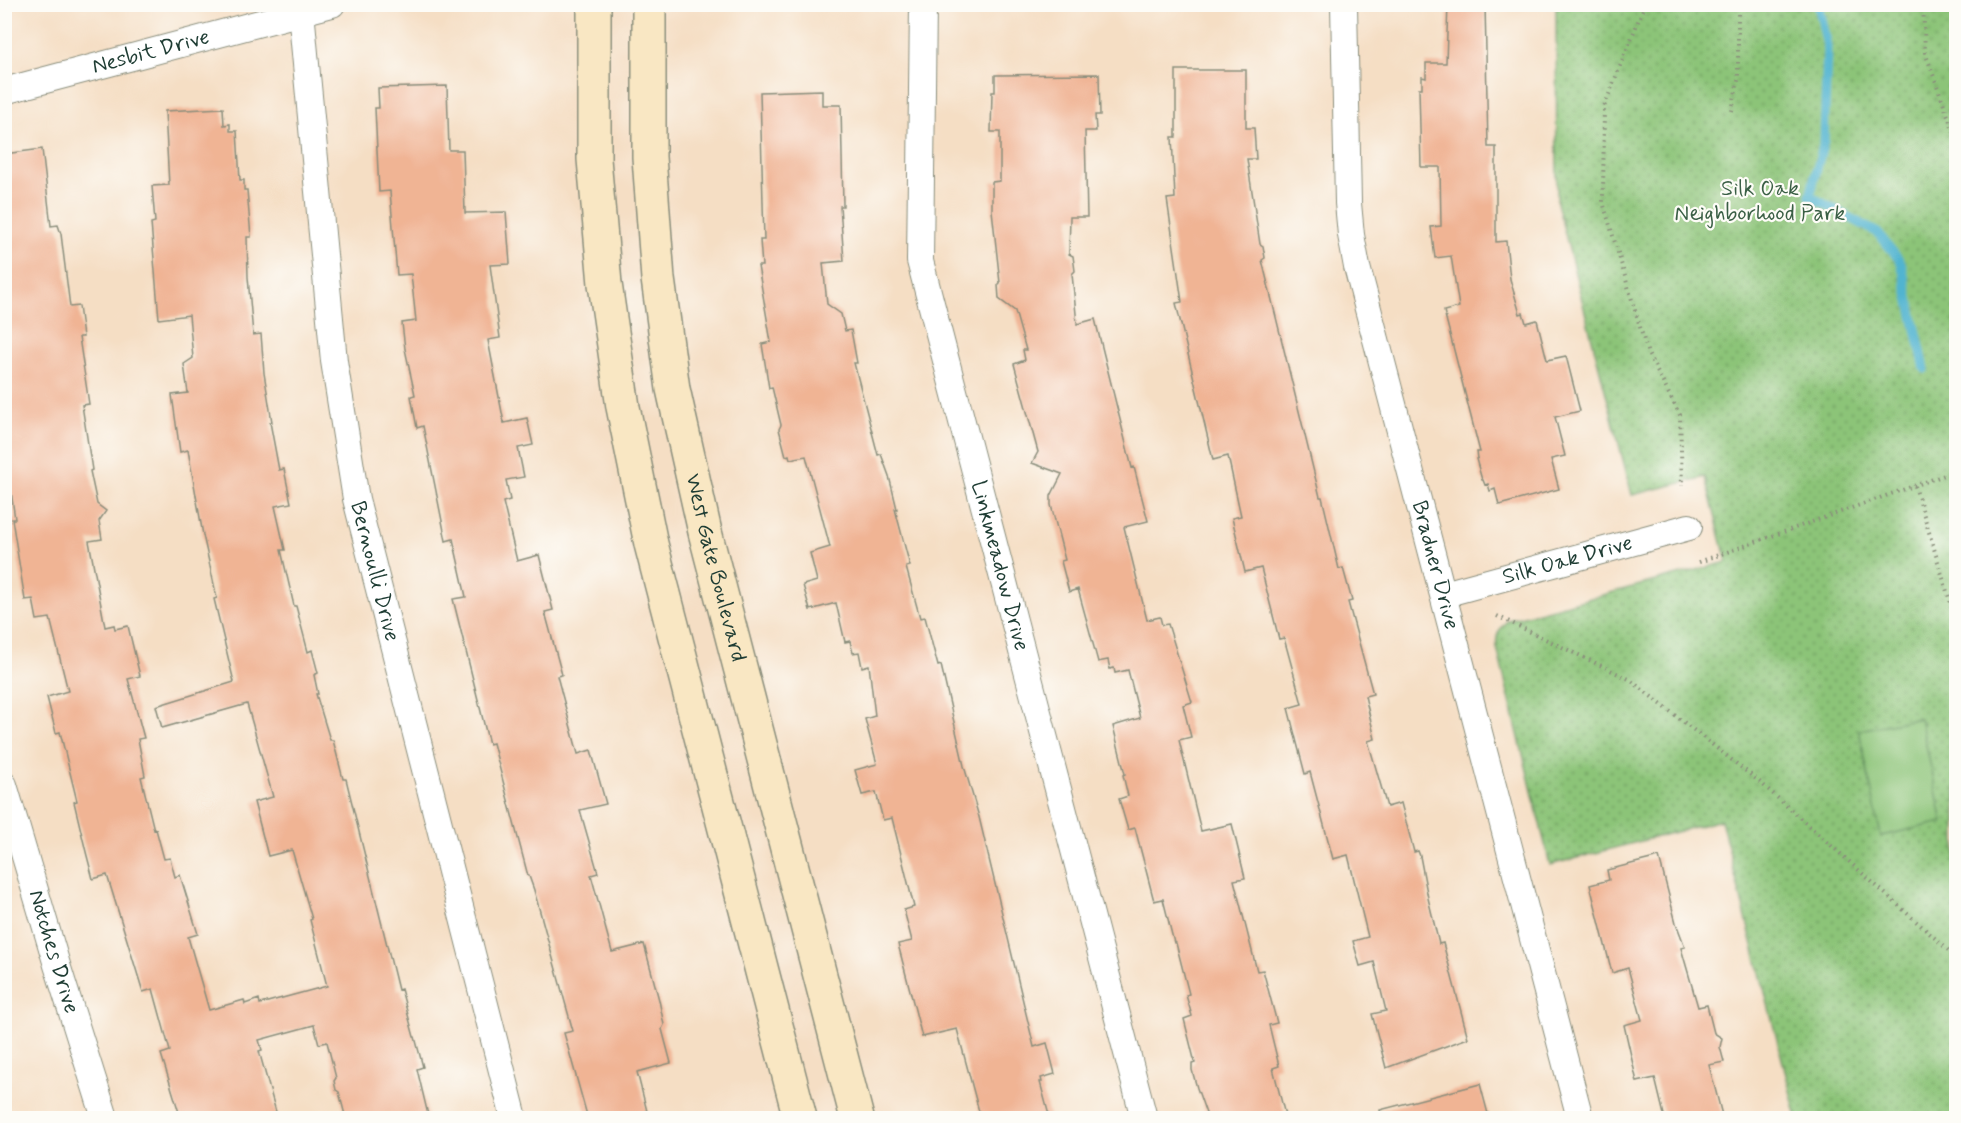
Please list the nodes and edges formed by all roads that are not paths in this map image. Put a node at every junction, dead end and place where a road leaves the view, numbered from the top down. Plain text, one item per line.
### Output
1 (332, 4) edge
2 (594, 4) edge
3 (649, 4) edge
4 (923, 4) edge
5 (1344, 4) edge
6 (301, 11) junction
7 (4, 90) edge
8 (1689, 527) dead end
9 (1444, 594) junction
10 (4, 785) edge
11 (105, 1119) edge
12 (514, 1119) edge
13 (800, 1119) edge
14 (857, 1119) edge
15 (1144, 1119) edge
16 (1580, 1119) edge

1 - 6 street, Nesbit Drive
2 - 13 main road
3 - 14 main road, West Gate Boulevard
4 - 15 street, Linkmeadow Drive
5 - 9 street, Bradner Drive
6 - 7 street, Nesbit Drive
6 - 12 street, Bernoulli Drive
8 - 9 street, Silk Oak Drive
9 - 16 street, Bradner Drive
10 - 11 street, Notches Drive

